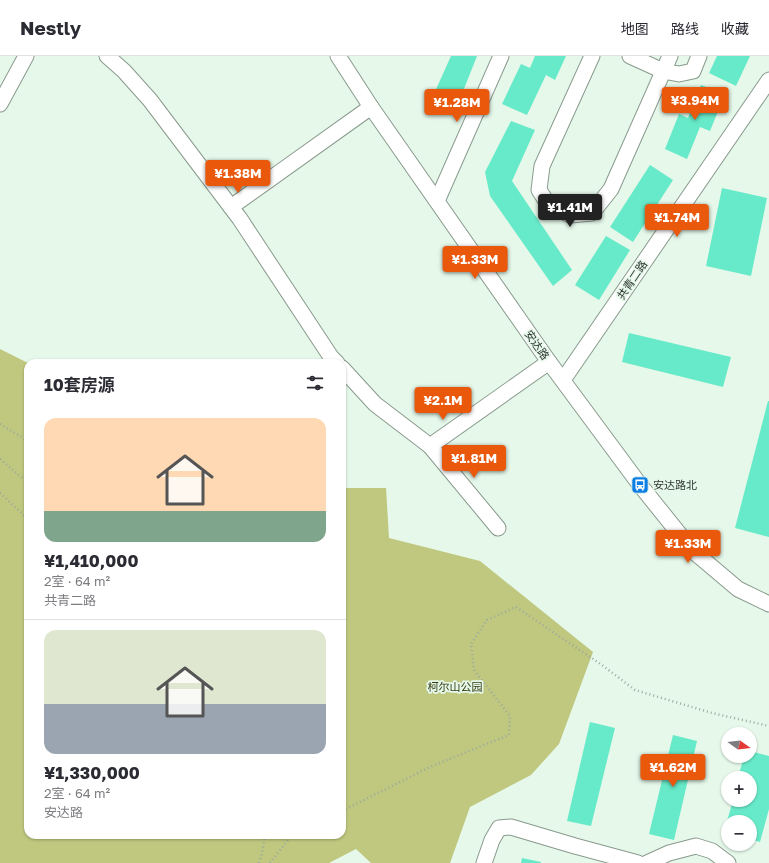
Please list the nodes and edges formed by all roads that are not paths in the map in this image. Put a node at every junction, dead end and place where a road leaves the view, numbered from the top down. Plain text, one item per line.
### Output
1 (26, 56) edge
2 (107, 56) edge
3 (338, 56) edge
4 (501, 56) edge
5 (592, 56) edge
6 (630, 56) edge
7 (670, 56) edge
8 (699, 56) edge
9 (663, 70) junction
10 (769, 80) edge
11 (0, 104) edge
12 (371, 106) junction
13 (437, 201) junction
14 (231, 207) junction
15 (334, 359) edge
16 (549, 362) junction
17 (346, 372) edge
18 (563, 380) junction
19 (430, 446) junction
20 (498, 528) dead end
21 (769, 604) edge
22 (484, 863) edge
23 (638, 863) edge
24 (647, 863) edge
25 (728, 863) edge

1 - 11 street
2 - 14 street
3 - 12 street, 安达路
4 - 13 street
5 - 9 street
6 - 9 street
7 - 9 street
8 - 9 street
10 - 18 street, 共青二路
12 - 13 street, 安达路
12 - 14 street
13 - 16 street, 安达路
14 - 15 street
16 - 18 street, 安达路
16 - 19 street
17 - 19 street
18 - 21 street, 安达路
19 - 20 street
22 - 23 street
24 - 25 street

